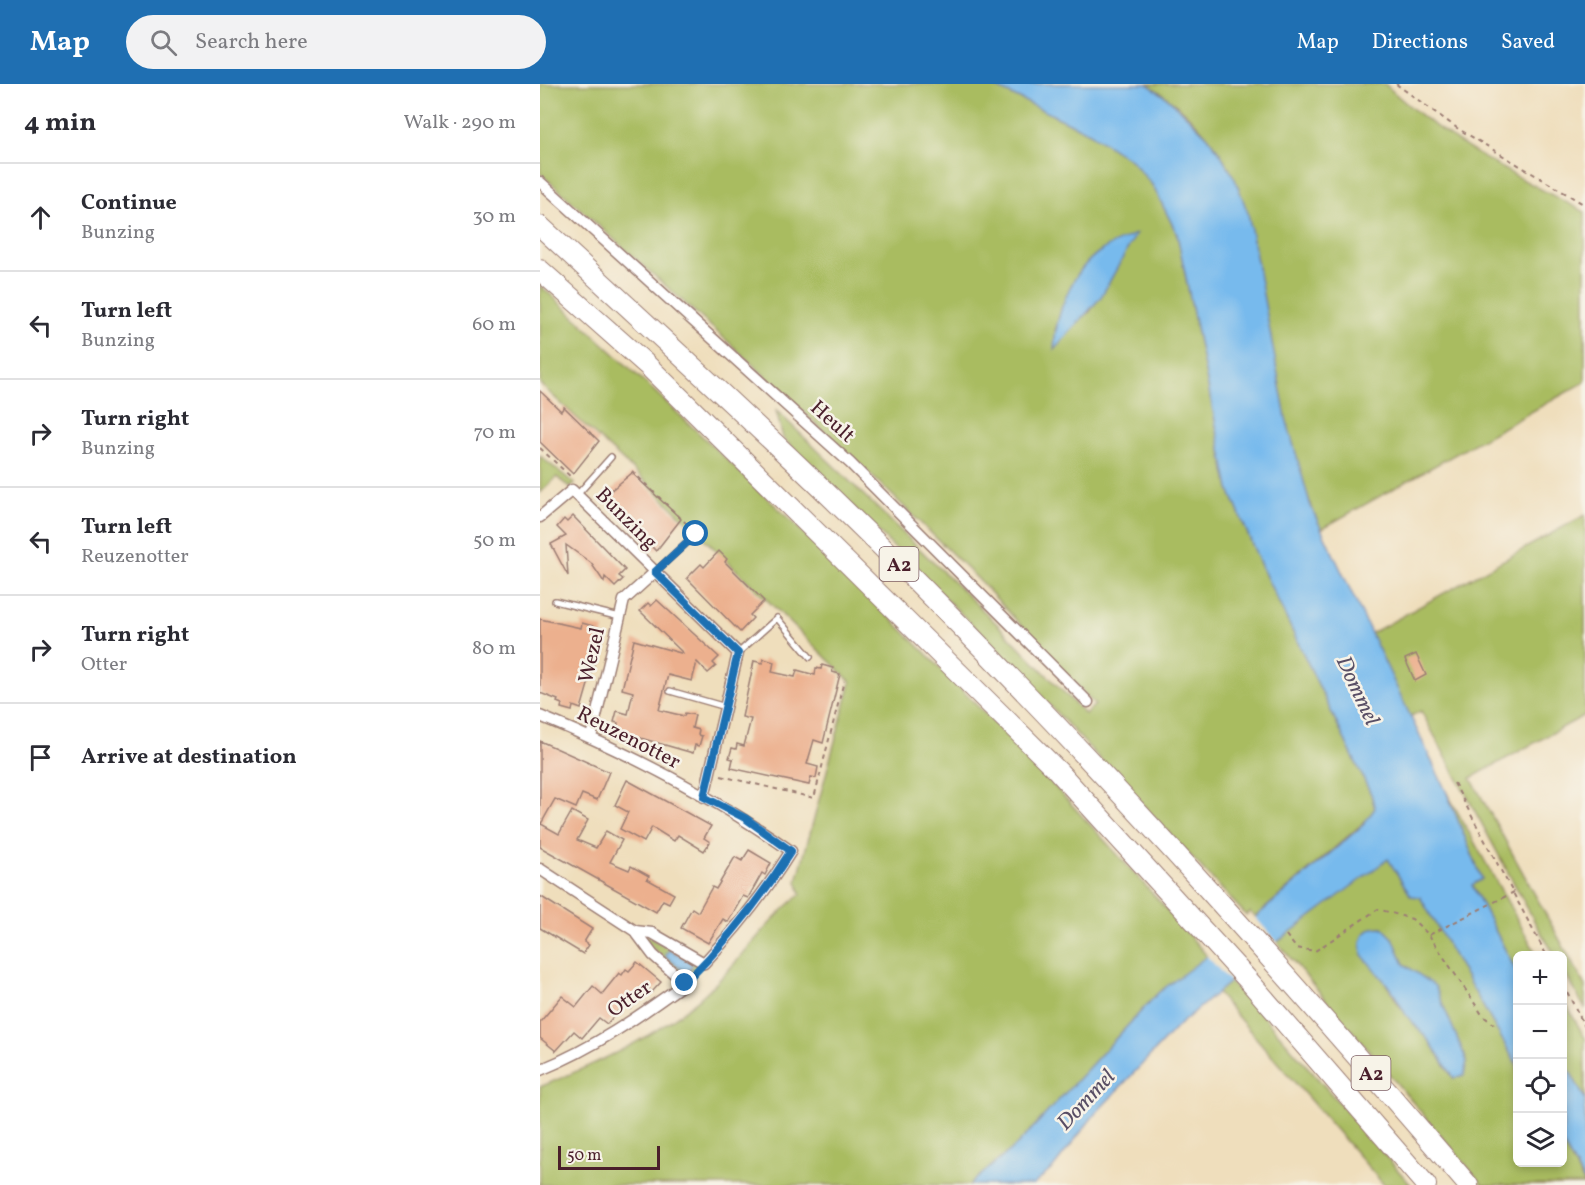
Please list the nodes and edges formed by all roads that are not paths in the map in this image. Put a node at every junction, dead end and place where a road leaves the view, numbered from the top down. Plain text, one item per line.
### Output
1 (540, 182) edge
2 (540, 226) edge
3 (540, 270) edge
4 (611, 457) dead end
5 (577, 491) junction
6 (540, 517) edge
7 (696, 534) road end
8 (655, 572) junction
9 (555, 601) dead end
10 (620, 617) junction
11 (738, 653) junction
12 (810, 657) dead end
13 (669, 691) dead end
14 (1088, 702) dead end
15 (727, 707) junction
16 (540, 716) edge
17 (591, 737) junction
18 (704, 797) junction
19 (540, 870) edge
20 (635, 931) junction
21 (543, 1066) edge
22 (1426, 1185) edge
23 (1468, 1185) edge

1 - 14 street, Heult
2 - 23 highway, A2
3 - 22 highway, A2
4 - 5 lane
5 - 6 street
5 - 8 street, Bunzing
7 - 8 lane, Bunzing
8 - 10 street, Wezel
8 - 11 street, Bunzing
9 - 10 lane, Wezel
10 - 17 street, Wezel
11 - 12 lane
11 - 15 street
13 - 15 lane
15 - 18 street
16 - 17 street, Reuzenotter
17 - 18 street, Reuzenotter
18 - 20 street, Reuzenotter
19 - 20 street
20 - 21 street, Otter

